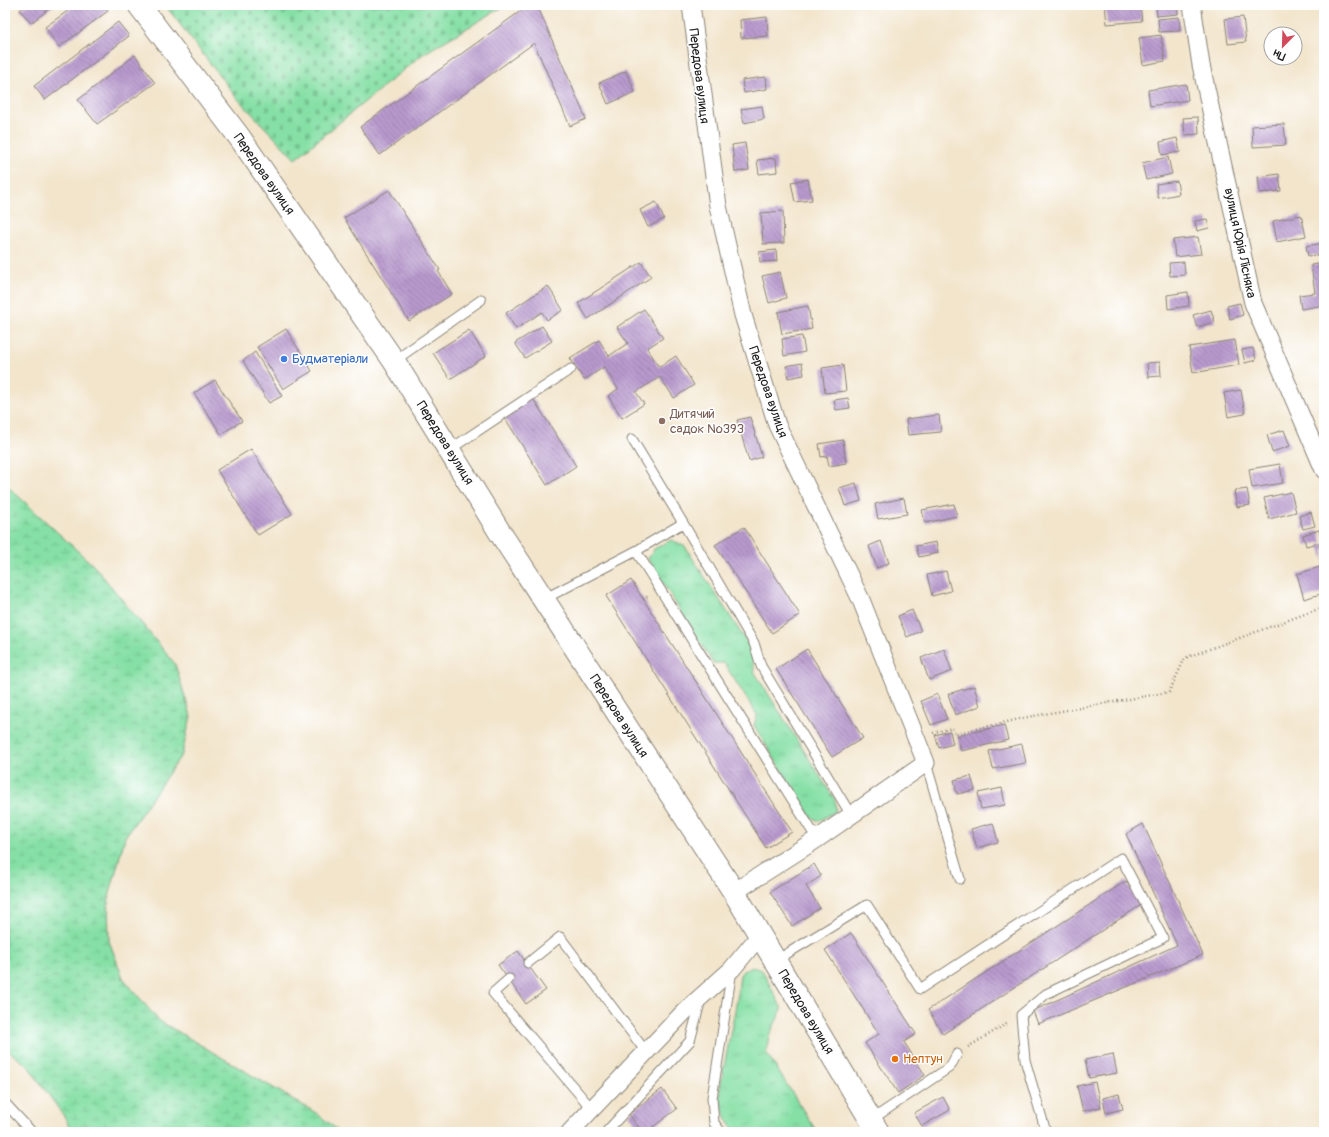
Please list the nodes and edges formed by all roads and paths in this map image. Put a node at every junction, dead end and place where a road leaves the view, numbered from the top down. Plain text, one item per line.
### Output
1 (139, 5) edge
2 (690, 5) edge
3 (1192, 5) edge
4 (481, 300) dead end
5 (394, 361) junction
6 (571, 369) dead end
7 (632, 439) dead end
8 (449, 450) junction
9 (1324, 470) edge
10 (683, 523) junction
11 (636, 551) junction
12 (544, 599) junction
13 (1324, 607) edge
14 (916, 738) junction
15 (926, 763) junction
16 (851, 815) junction
17 (817, 839) junction
18 (960, 879) dead end
19 (734, 892) junction
20 (760, 935) junction
21 (775, 961) junction
22 (528, 964) dead end
23 (732, 969) junction
24 (509, 979) dead end
25 (702, 996) junction
26 (1021, 1015) junction
27 (646, 1052) junction
28 (957, 1054) joint
29 (5, 1103) edge
30 (592, 1109) junction
31 (874, 1126) edge
32 (32, 1132) edge
33 (570, 1132) edge
34 (606, 1132) edge
35 (721, 1132) edge
36 (1046, 1132) edge

1 - 5 street, Передова вулиця
2 - 14 street, Передова вулиця
3 - 9 street, вулиця Юрія Лісняка
4 - 5 lane
5 - 8 street, Передова вулиця
6 - 8 lane
7 - 10 lane
8 - 12 street, Передова вулиця
10 - 11 lane
10 - 16 lane
11 - 12 lane
11 - 17 lane
12 - 19 street, Передова вулиця
13 - 14 path
14 - 15 street, Передова вулиця
15 - 16 street
15 - 18 lane
16 - 17 street
17 - 19 street
19 - 20 street, Передова вулиця
20 - 21 street, Передова вулиця
20 - 23 street
21 - 26 lane
21 - 31 street, Передова вулиця
22 - 27 lane
23 - 25 street
23 - 35 lane
24 - 30 lane
25 - 27 street
25 - 34 lane
26 - 28 path
26 - 36 lane
27 - 30 street
28 - 31 lane
29 - 32 lane
30 - 33 street

